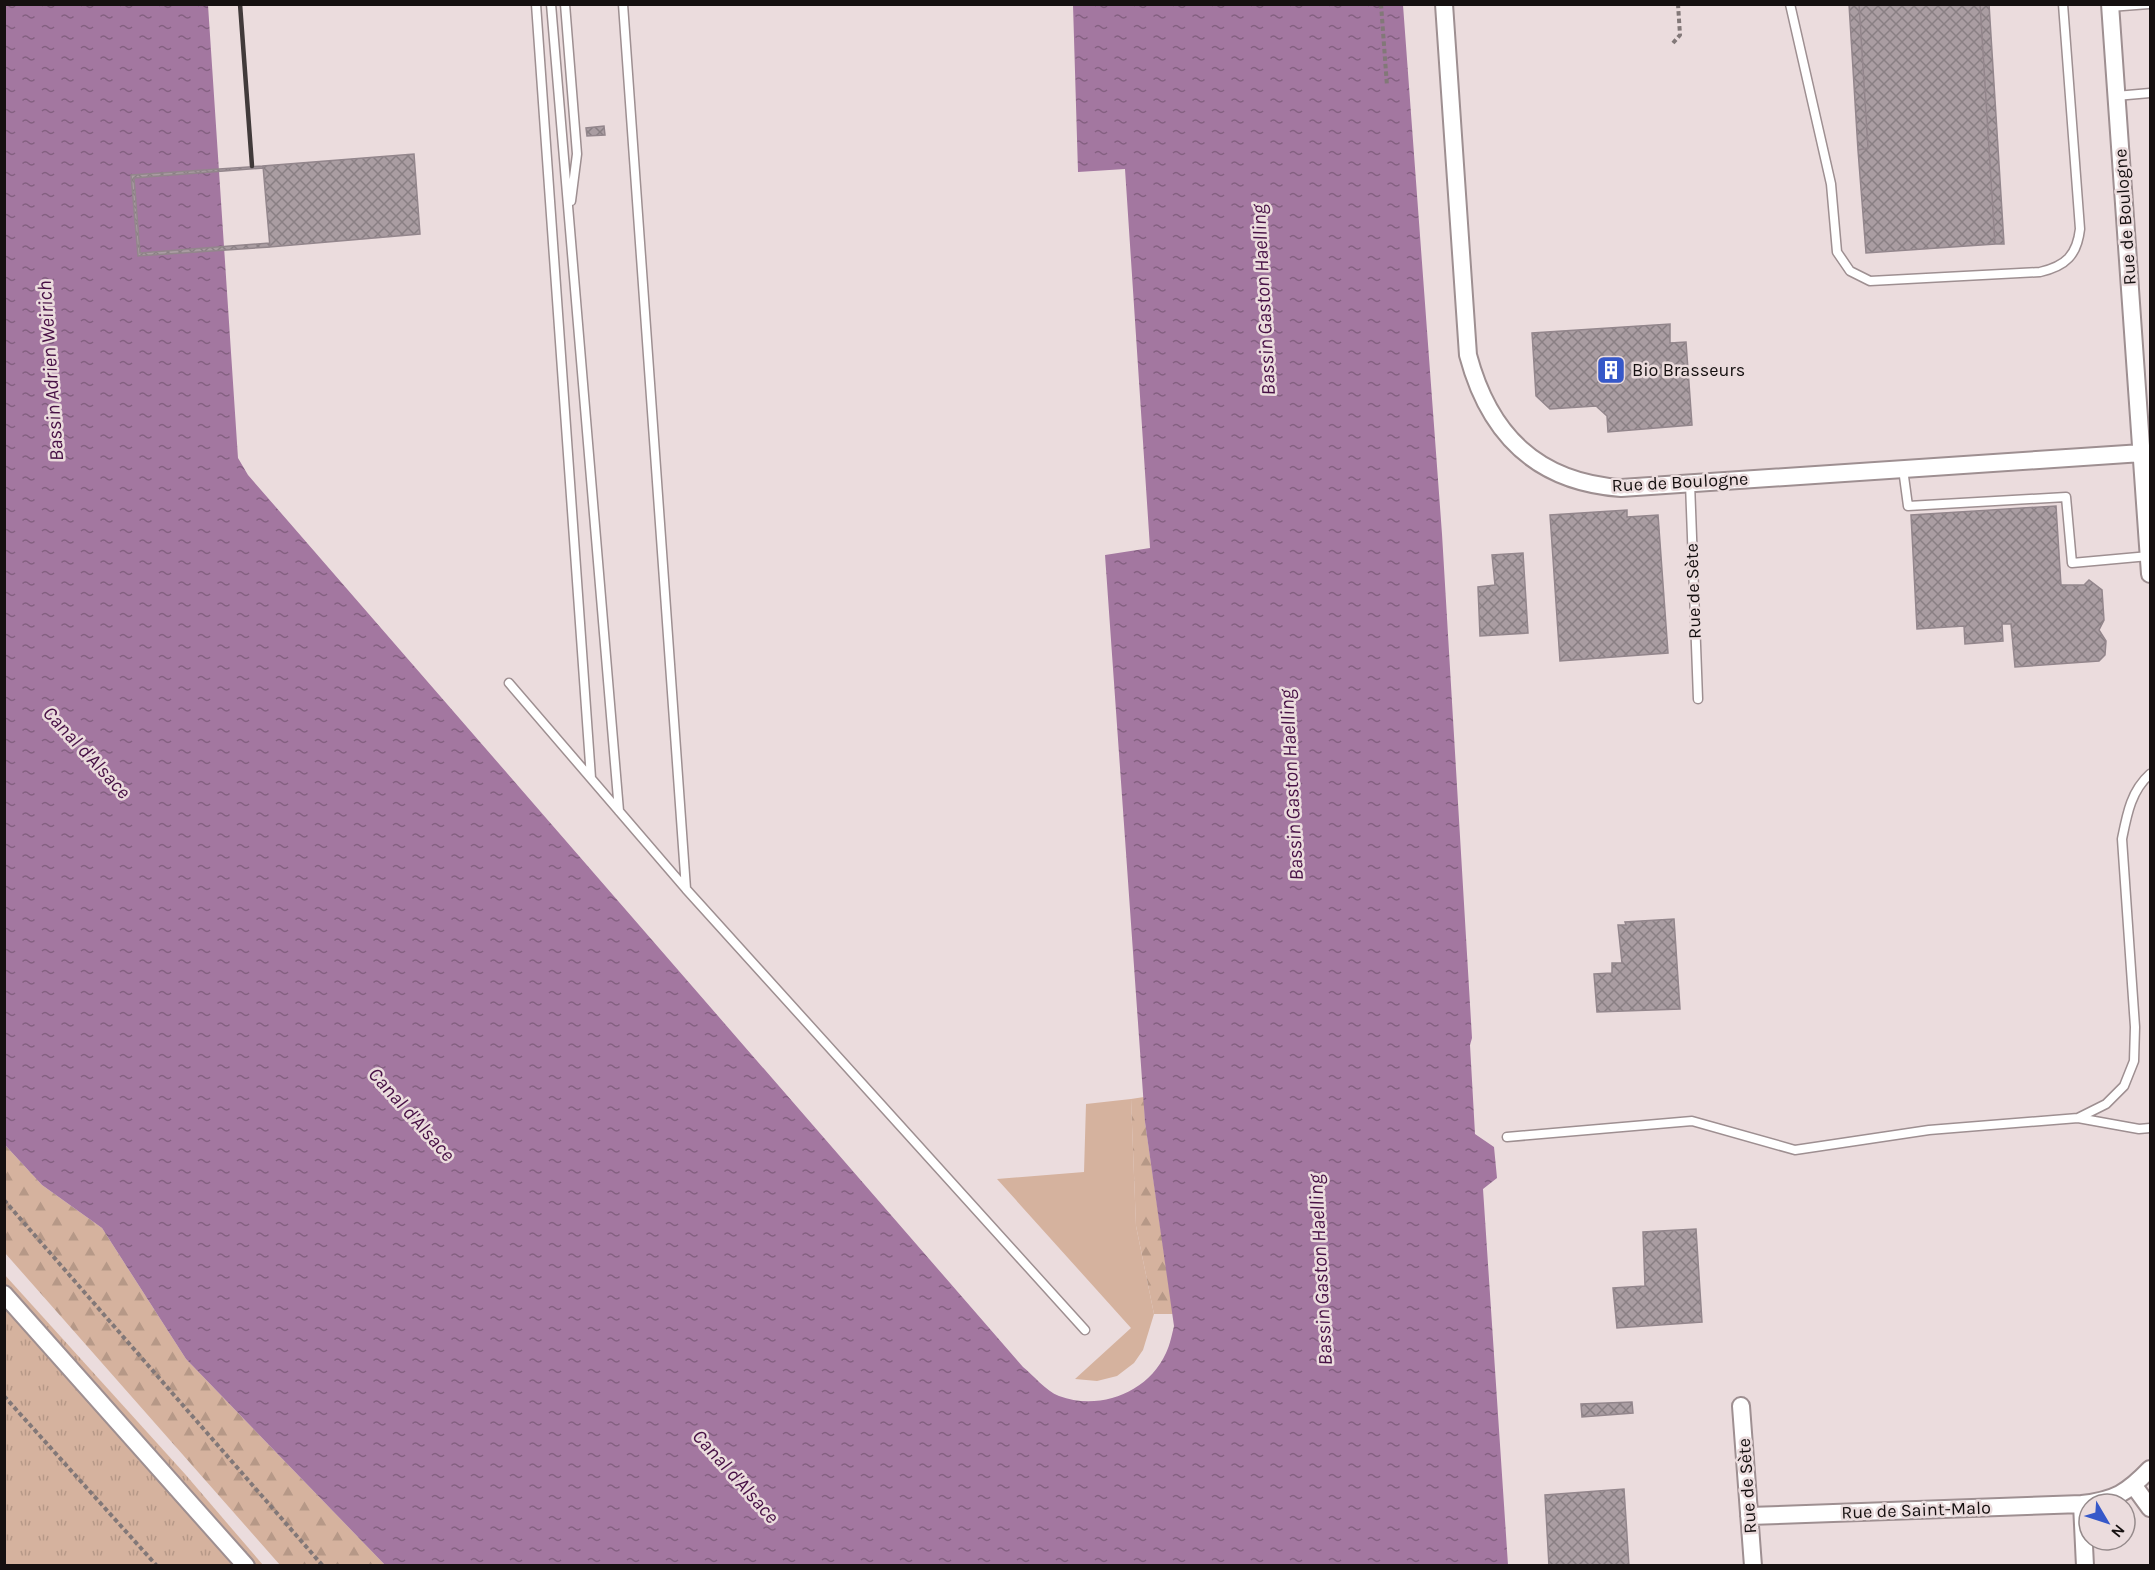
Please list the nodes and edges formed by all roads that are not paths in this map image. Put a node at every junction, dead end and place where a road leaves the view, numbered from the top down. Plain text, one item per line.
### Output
1 (536, 4) edge
2 (551, 4) edge
3 (565, 4) edge
4 (623, 4) edge
5 (1444, 4) edge
6 (1790, 4) edge
7 (2063, 4) edge
8 (2149, 4) edge
9 (2110, 5) edge
10 (2151, 93) edge
11 (2116, 96) junction
12 (569, 222) junction
13 (2145, 428) edge
14 (2142, 453) junction
15 (1903, 469) junction
16 (1690, 483) junction
17 (2149, 556) edge
18 (2151, 574) edge
19 (508, 683) dead end
20 (1698, 699) dead end
21 (2151, 774) edge
22 (591, 778) junction
23 (619, 811) junction
24 (686, 889) junction
25 (2078, 1118) junction
26 (2151, 1128) edge
27 (1507, 1137) dead end
28 (4, 1294) edge
29 (1085, 1330) dead end
30 (1741, 1406) dead end
31 (2151, 1469) edge
32 (2134, 1486) junction
33 (2124, 1492) edge
34 (2077, 1503) edge
35 (2151, 1508) edge
36 (1749, 1516) junction
37 (246, 1566) edge
38 (1753, 1566) edge

1 - 22 lane
2 - 12 lane
3 - 12 lane
4 - 24 lane
5 - 16 street, Rue de Boulogne
6 - 7 lane
8 - 9 lane
9 - 11 street, Rue de Boulogne
10 - 11 lane
11 - 13 street, Rue de Boulogne
12 - 23 lane
13 - 14 street, Rue de Boulogne
14 - 15 street, Rue de Boulogne
14 - 17 street
15 - 16 street, Rue de Boulogne
15 - 17 lane
16 - 20 lane, Rue de Sète
17 - 18 street
19 - 22 lane
21 - 25 lane
22 - 23 lane
23 - 24 lane
24 - 29 lane
25 - 26 lane
25 - 27 lane
28 - 37 street
30 - 36 street, Rue de Sète
31 - 32 street, Rue de Saint-Malo
32 - 33 street, Rue de Saint-Malo
32 - 35 street
34 - 36 street, Rue de Saint-Malo
36 - 38 street, Rue de Sète

